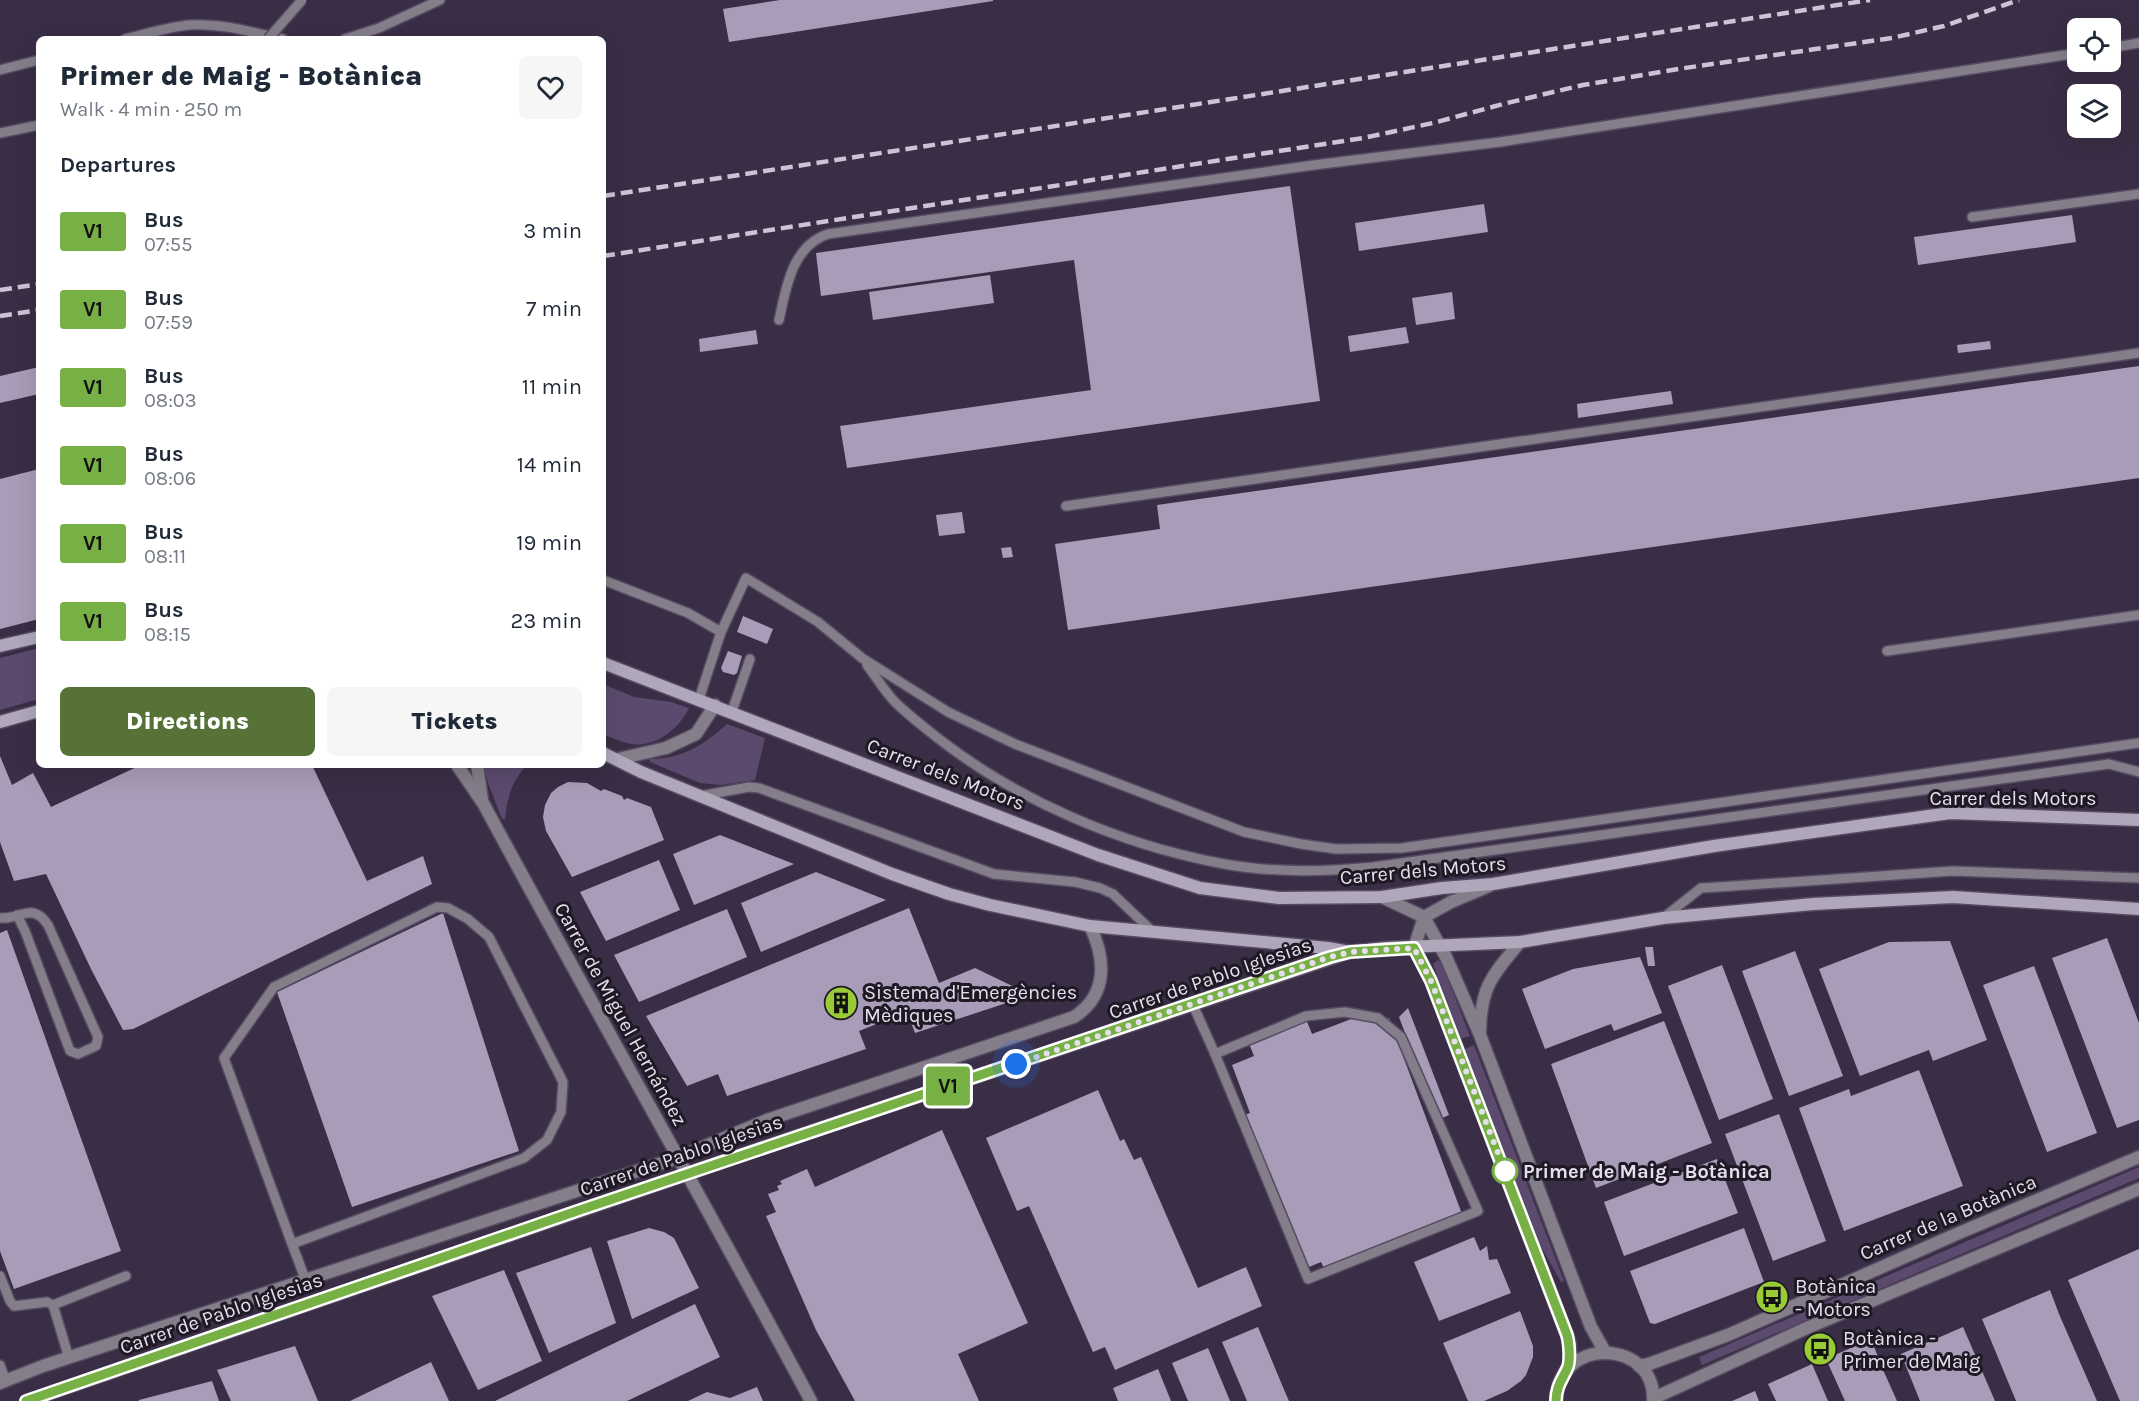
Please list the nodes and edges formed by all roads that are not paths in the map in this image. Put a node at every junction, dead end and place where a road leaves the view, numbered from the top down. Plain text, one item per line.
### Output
1 (302, 0) edge
2 (440, 0) edge
3 (139, 36) edge
4 (271, 36) edge
5 (271, 36) edge
6 (356, 36) edge
7 (2139, 43) edge
8 (2121, 46) edge
9 (2067, 55) edge
10 (36, 61) edge
11 (0, 70) edge
12 (36, 126) edge
13 (0, 133) edge
14 (2139, 194) edge
15 (1972, 217) dead end
16 (779, 320) dead end
17 (2139, 353) edge
18 (1066, 506) dead end
19 (606, 581) edge
20 (2139, 615) edge
21 (721, 632) junction
22 (36, 638) edge
23 (0, 646) edge
24 (1887, 651) dead end
25 (862, 658) junction
26 (750, 659) dead end
27 (606, 664) edge
28 (699, 699) junction
29 (715, 705) junction
30 (732, 711) junction
31 (36, 712) edge
32 (0, 722) edge
33 (2139, 743) edge
34 (606, 754) edge
35 (618, 759) junction
36 (459, 768) edge
37 (477, 768) edge
38 (2139, 772) edge
39 (700, 796) junction
40 (483, 803) junction
41 (2139, 820) edge
42 (2139, 878) edge
43 (1493, 884) junction
44 (1382, 897) junction
45 (2139, 909) edge
46 (17, 915) junction
47 (1424, 917) junction
48 (1663, 918) junction
49 (0, 919) edge
50 (1090, 926) junction
51 (0, 928) edge
52 (1152, 931) junction
53 (1520, 942) junction
54 (1440, 947) junction
55 (1414, 948) junction
56 (1350, 952) junction
57 (1192, 1005) junction
58 (1480, 1035) junction
59 (1215, 1054) junction
60 (2139, 1157) edge
61 (677, 1158) junction
62 (688, 1175) junction
63 (2139, 1189) edge
64 (292, 1244) junction
65 (0, 1276) edge
66 (126, 1276) dead end
67 (306, 1281) junction
68 (53, 1305) junction
69 (1605, 1352) junction
70 (69, 1358) junction
71 (0, 1365) edge
72 (1639, 1366) junction
73 (1569, 1367) junction
74 (3, 1382) edge
75 (1654, 1399) edge
76 (27, 1401) edge
77 (811, 1401) edge
78 (1556, 1401) edge

1 - 4 lane, bridge
2 - 6 lane
3 - 5 lane
7 - 8 lane
9 - 16 lane
10 - 11 lane
12 - 13 lane
14 - 15 lane
17 - 18 lane
19 - 21 lane
20 - 24 lane
21 - 25 lane
21 - 28 lane
22 - 23 street
25 - 33 lane
25 - 38 lane
26 - 30 lane
27 - 28 street, Carrer dels Motors
28 - 29 street, Carrer dels Motors
29 - 30 street, Carrer dels Motors
29 - 35 street
30 - 44 street, Carrer dels Motors
31 - 32 street
34 - 35 street
35 - 39 street
36 - 40 street, Carrer de Miguel Hernández
37 - 40 street, Carrer de Miguel Hernández
39 - 50 street
39 - 52 lane
40 - 61 street, Carrer de Miguel Hernández
41 - 43 street, Carrer dels Motors
42 - 48 lane
43 - 44 street, Carrer dels Motors
43 - 47 street
44 - 47 street
45 - 48 street
46 - 46 lane
46 - 49 lane
47 - 54 street
47 - 55 street
48 - 53 street
49 - 51 lane
50 - 52 street
50 - 61 street, Carrer de Pablo Iglesias
52 - 56 street
53 - 54 street
53 - 58 street
54 - 55 street
54 - 58 street
55 - 56 street
55 - 73 street
56 - 57 street, Carrer de Pablo Iglesias
57 - 59 lane
57 - 62 street, Carrer de Pablo Iglesias
58 - 69 street
59 - 59 lane
60 - 72 street, Carrer de la Botànica
61 - 62 street, Carrer de Miguel Hernández
61 - 67 street, Carrer de Pablo Iglesias
62 - 76 street, Carrer de Pablo Iglesias
62 - 77 street, Carrer de Miguel Hernández
63 - 75 street
64 - 64 lane
64 - 67 lane
65 - 68 lane
66 - 68 lane
67 - 70 street, Carrer de Pablo Iglesias
68 - 70 lane
69 - 72 street
69 - 73 street
70 - 74 street, Carrer de Pablo Iglesias
71 - 74 lane
72 - 75 street
73 - 78 street

